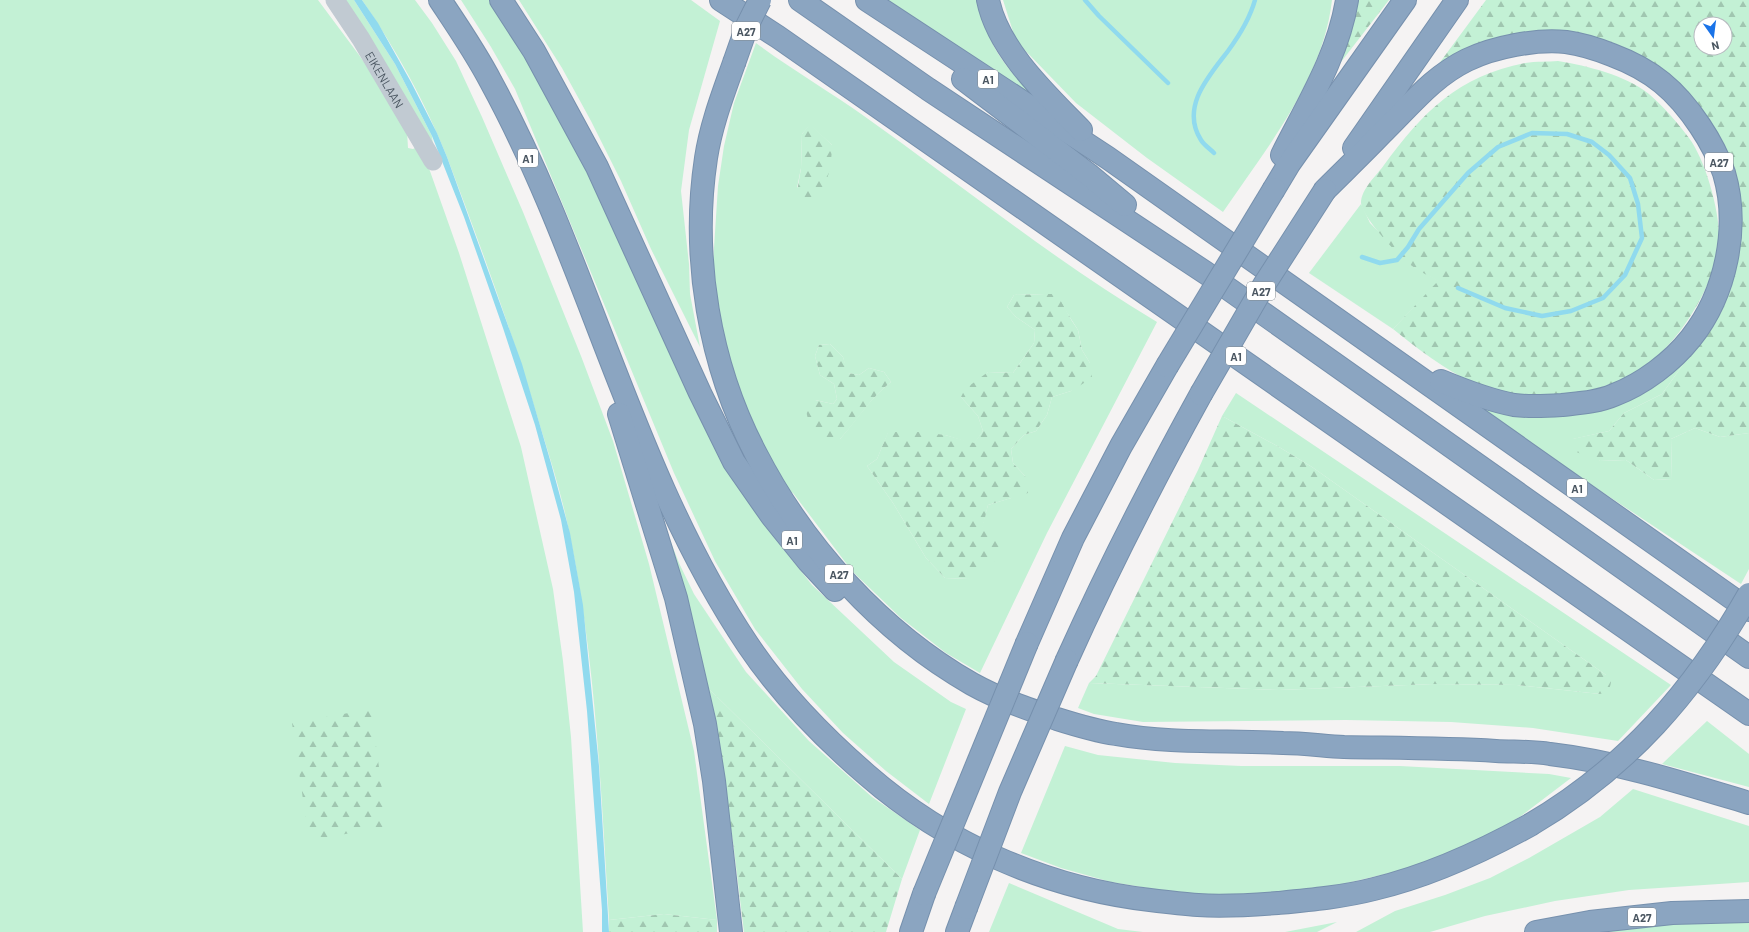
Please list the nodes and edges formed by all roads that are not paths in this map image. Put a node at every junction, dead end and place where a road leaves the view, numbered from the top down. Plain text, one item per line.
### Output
1 (335, 0) edge
2 (440, 0) edge
3 (501, 0) edge
4 (721, 0) edge
5 (760, 0) edge
6 (800, 0) edge
7 (859, 0) edge
8 (867, 0) edge
9 (988, 0) edge
10 (1347, 0) edge
11 (1405, 0) edge
12 (1457, 0) edge
13 (1108, 158) junction
14 (433, 161) dead end
15 (1285, 161) junction
16 (1325, 190) junction
17 (1206, 273) junction
18 (596, 325) junction
19 (1405, 366) junction
20 (1749, 594) edge
21 (1749, 610) edge
22 (1749, 657) edge
23 (1749, 714) edge
24 (1340, 747) junction
25 (1749, 803) edge
26 (1749, 911) edge
27 (731, 932) edge
28 (911, 932) edge
29 (957, 932) edge
30 (1536, 932) edge

1 - 14 street, EIKENLAAN
2 - 18 highway, A1
3 - 24 highway, A1
4 - 23 highway, A1
5 - 24 highway, A27, bridge
6 - 17 highway, A1
7 - 17 highway, A1
8 - 13 highway, A1
9 - 13 highway, A1
10 - 15 highway
11 - 15 highway
12 - 16 highway, A27
13 - 19 highway, A1
15 - 28 highway, bridge
16 - 19 highway, A27
16 - 29 highway, A27, bridge
17 - 22 highway, A1
18 - 20 highway, A1, bridge
18 - 27 highway, A1
19 - 21 highway, A1
24 - 25 highway, A1
26 - 30 highway, A27

